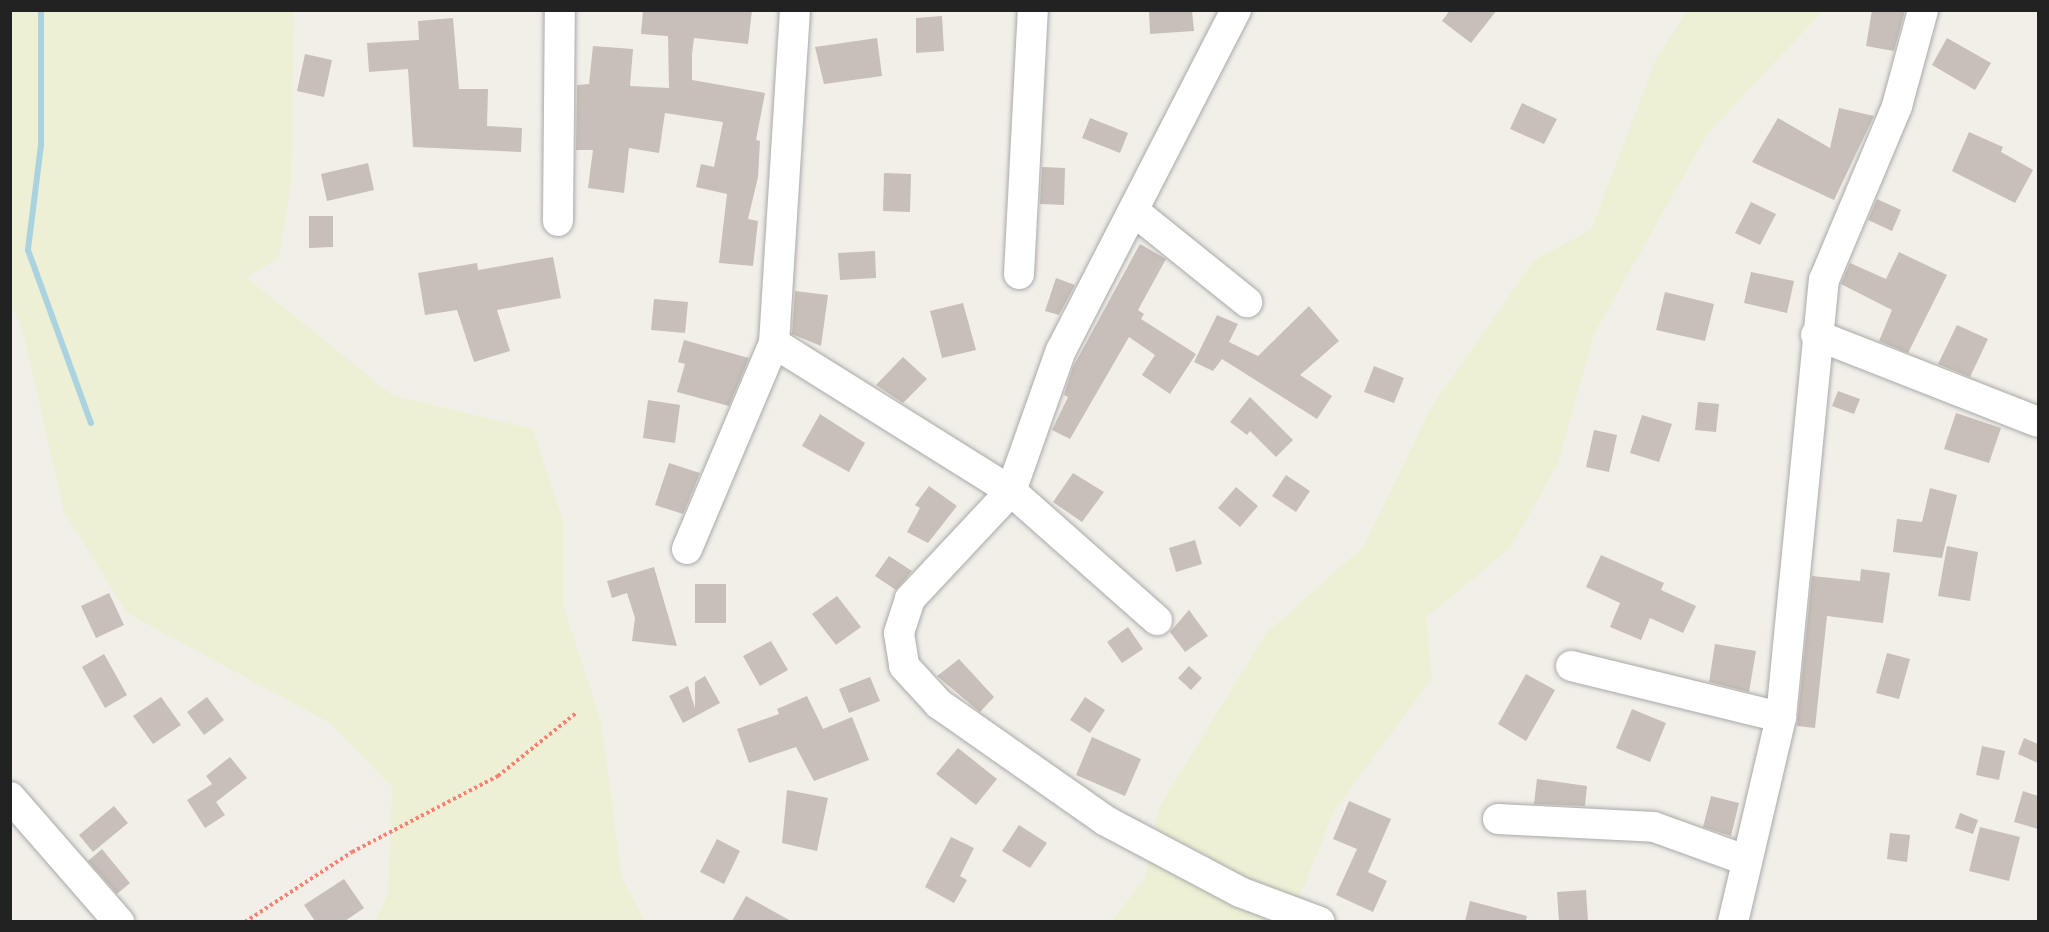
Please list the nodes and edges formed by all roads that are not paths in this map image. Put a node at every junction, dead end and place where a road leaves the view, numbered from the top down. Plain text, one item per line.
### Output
1 (560, 10) edge
2 (795, 10) edge
3 (1033, 10) edge
4 (1236, 10) edge
5 (1923, 10) edge
6 (1135, 212) junction
7 (558, 221) dead end
8 (1019, 274) dead end
9 (1247, 302) dead end
10 (1816, 335) junction
11 (774, 343) junction
12 (2038, 422) edge
13 (1011, 491) junction
14 (687, 549) dead end
15 (1157, 620) dead end
16 (1571, 666) dead end
17 (1781, 717) junction
18 (10, 797) edge
19 (1498, 819) dead end
20 (1745, 860) junction
21 (119, 921) edge
22 (1320, 921) edge
23 (1733, 921) edge

1 - 7 street
2 - 11 street
3 - 8 street
4 - 6 street
5 - 10 street
6 - 9 street
6 - 13 street
10 - 12 street
10 - 17 street
11 - 13 street
11 - 14 street
13 - 15 street
13 - 22 street
16 - 17 street
17 - 20 street
18 - 21 street
19 - 20 street
20 - 23 street

